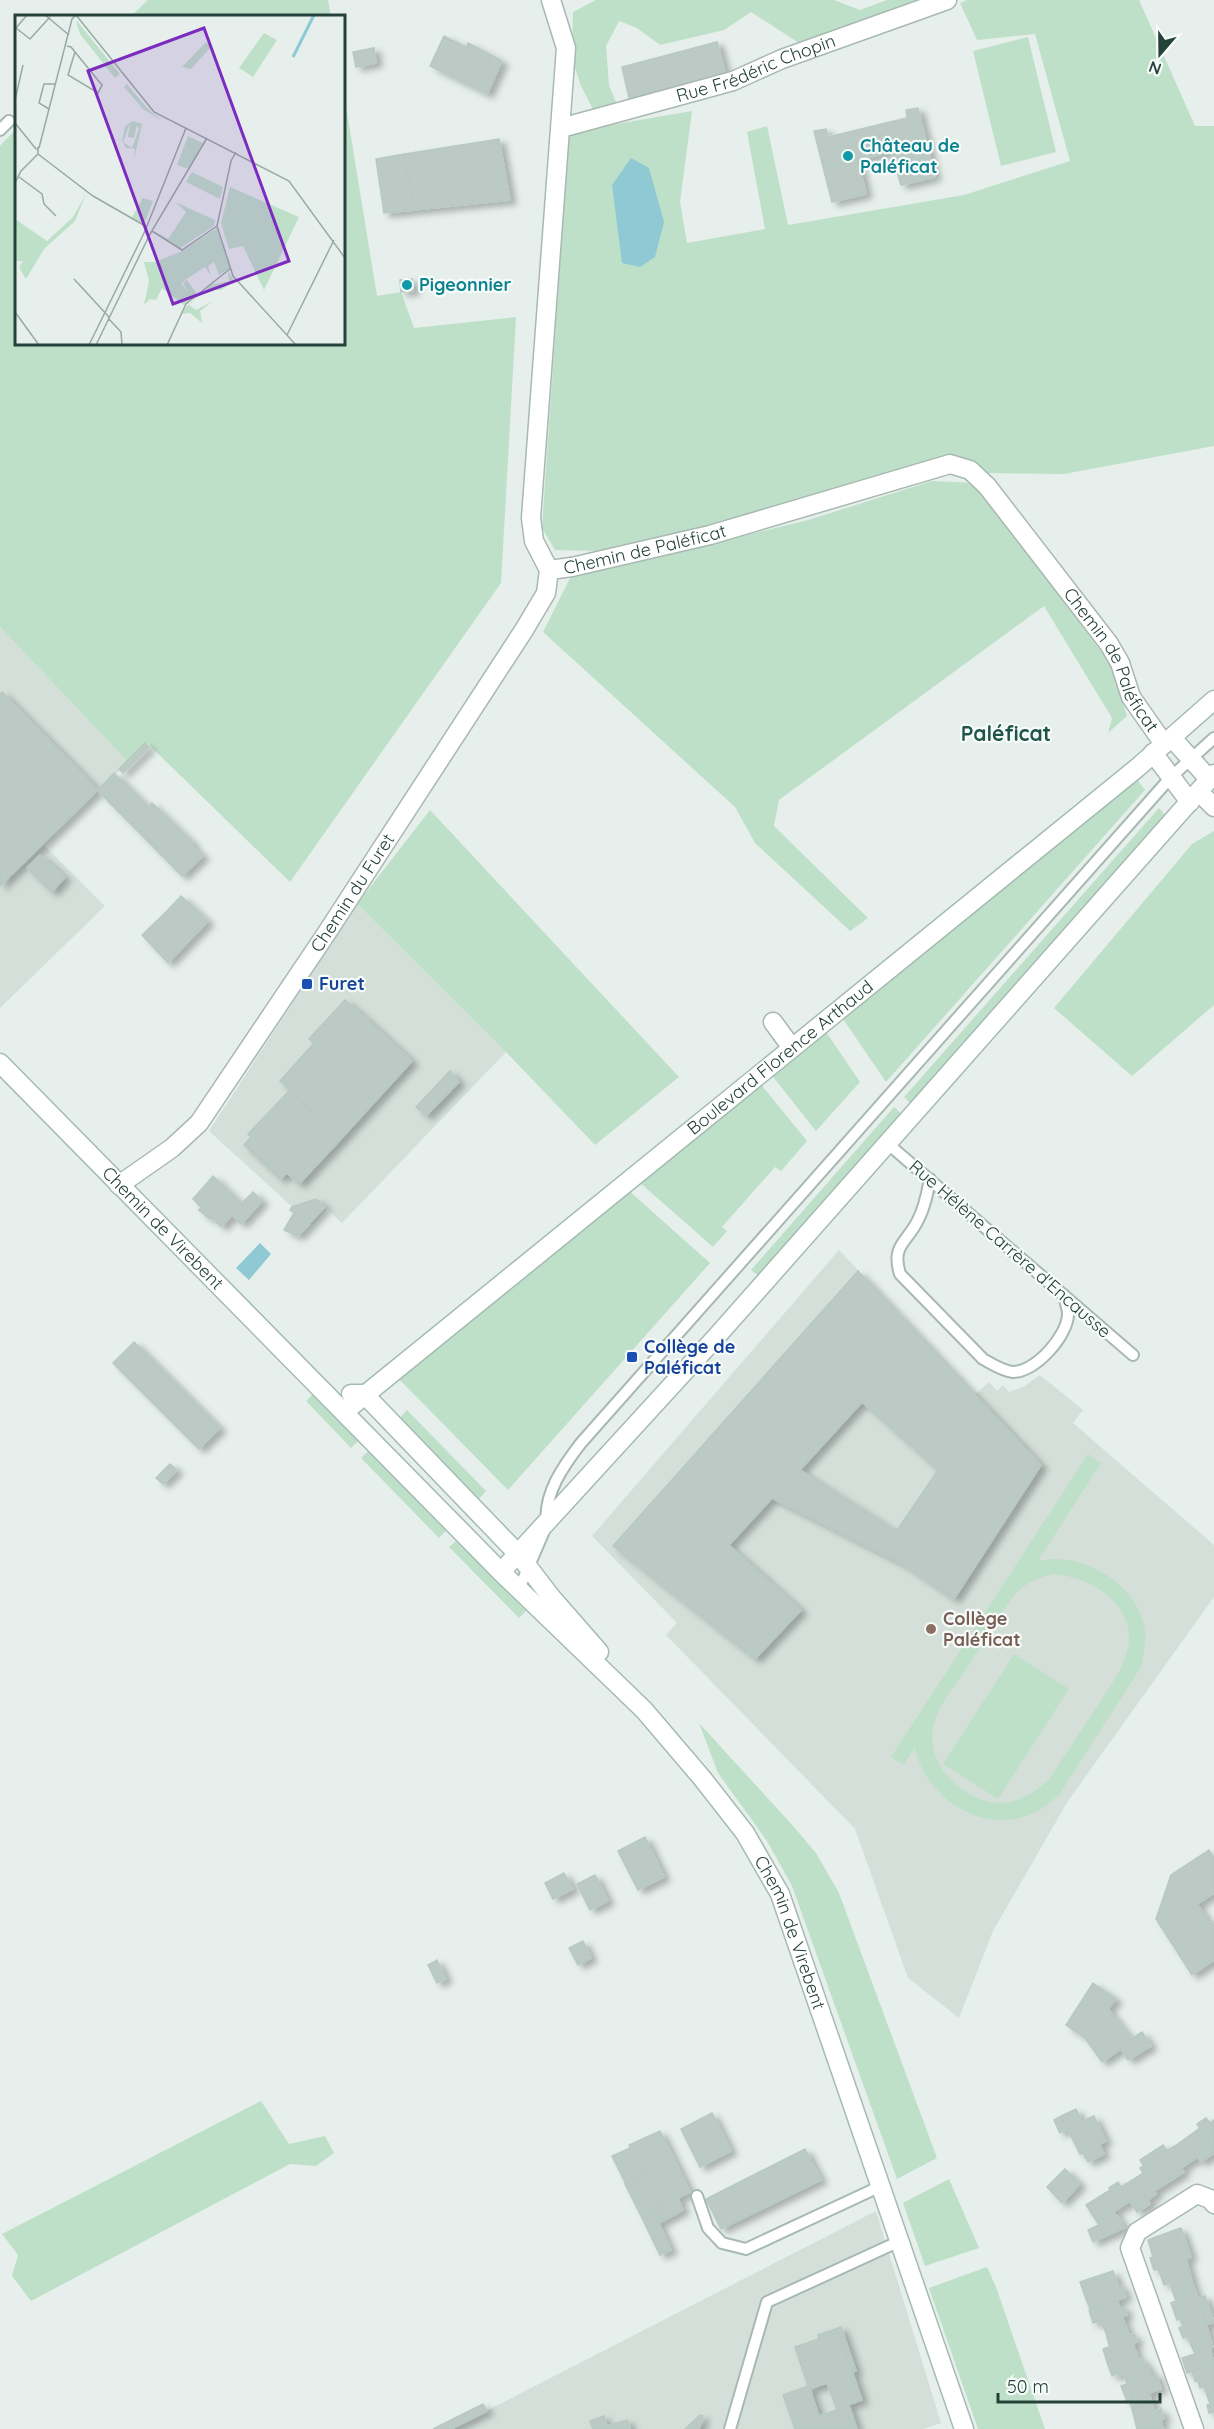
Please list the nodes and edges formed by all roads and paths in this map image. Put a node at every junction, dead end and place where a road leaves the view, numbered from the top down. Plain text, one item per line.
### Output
1 (551, 0) edge
2 (947, 0) edge
3 (9, 121) dead end
4 (561, 128) junction
5 (0, 130) edge
6 (549, 570) junction
7 (1214, 700) edge
8 (1214, 738) edge
9 (1163, 745) junction
10 (1191, 759) junction
11 (1171, 777) junction
12 (1203, 786) edge
13 (1214, 807) edge
14 (773, 1022) dead end
15 (792, 1048) junction
16 (0, 1063) edge
17 (887, 1143) junction
18 (930, 1179) junction
19 (118, 1185) junction
20 (1064, 1295) junction
21 (1133, 1356) dead end
22 (326, 1393) junction
23 (364, 1394) junction
24 (344, 1412) junction
25 (547, 1524) junction
26 (524, 1561) junction
27 (501, 1572) junction
28 (519, 1589) junction
29 (644, 1710) junction
30 (881, 2186) junction
31 (697, 2196) dead end
32 (1214, 2204) edge
33 (900, 2241) junction
34 (730, 2429) edge
35 (964, 2429) edge
36 (1194, 2429) edge

1 - 4 street, Chemin de Paléficat
2 - 4 street, Rue Frédéric Chopin
3 - 5 lane
4 - 6 street, Chemin de Paléficat
6 - 9 street, Chemin de Paléficat
6 - 19 street, Chemin du Furet
7 - 9 street, Boulevard Florence Arthaud
8 - 10 lane
9 - 10 street
9 - 11 street
9 - 15 street, Boulevard Florence Arthaud
10 - 11 lane
10 - 12 street
11 - 12 street
11 - 25 lane
12 - 13 street
12 - 17 street
14 - 15 street
15 - 23 street, Boulevard Florence Arthaud
16 - 19 street, Chemin de Virebent
17 - 18 lane, Rue Hélène Carrère d'Encausse
17 - 25 street
18 - 20 lane, Rue Hélène Carrère d'Encausse
18 - 20 lane
19 - 22 street, Chemin de Virebent
20 - 21 lane, Rue Hélène Carrère d'Encausse
22 - 23 street
22 - 24 street, Chemin de Virebent
23 - 24 street, Boulevard Florence Arthaud
23 - 26 street, Chemin de Virebent
24 - 27 street, Chemin de Virebent
25 - 26 street
26 - 27 street
26 - 28 lane
26 - 29 street, Chemin de Virebent
27 - 28 street, Chemin de Virebent
28 - 29 street, Chemin de Virebent
29 - 30 street, Chemin de Virebent
30 - 31 lane
30 - 33 street, Chemin de Virebent
32 - 36 street
33 - 34 lane
33 - 35 street, Chemin de Virebent

